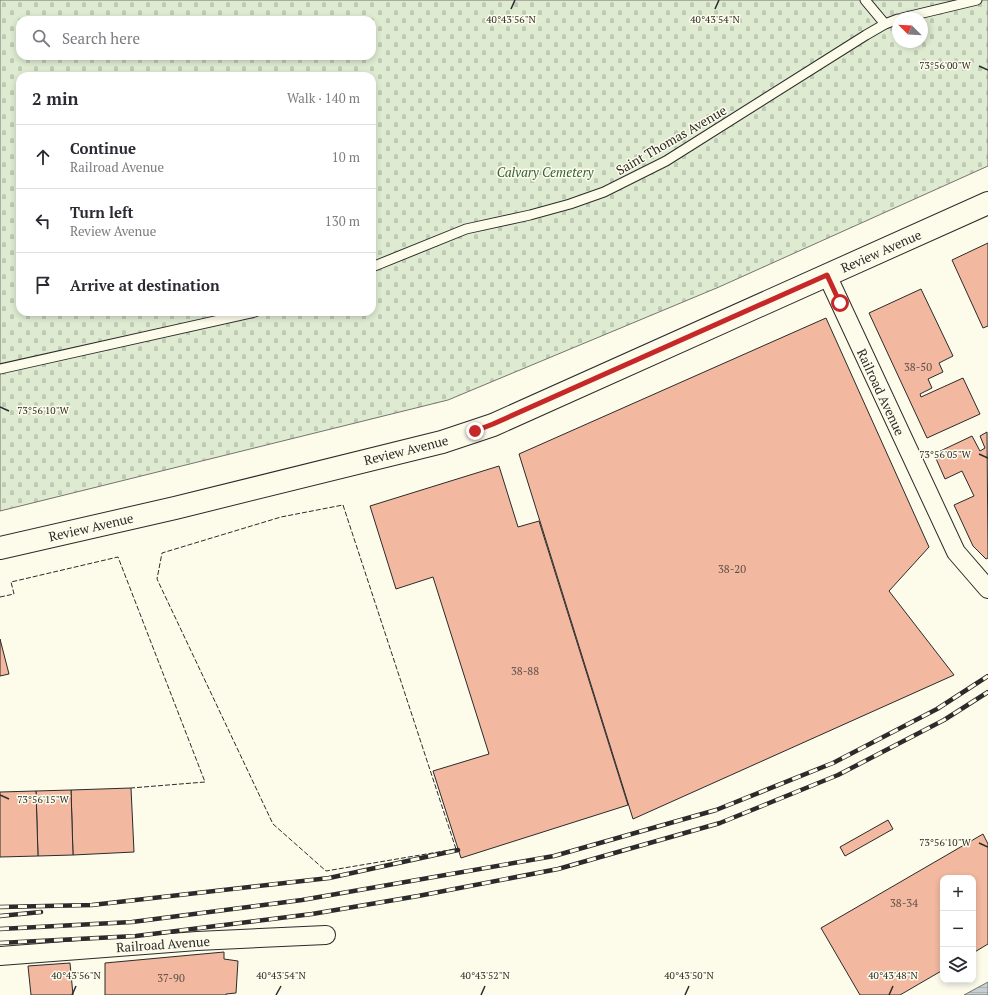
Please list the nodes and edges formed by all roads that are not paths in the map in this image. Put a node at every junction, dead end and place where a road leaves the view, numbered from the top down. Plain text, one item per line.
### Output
1 (865, 0) edge
2 (977, 0) edge
3 (927, 12) edge
4 (892, 21) edge
5 (885, 24) junction
6 (988, 203) edge
7 (376, 265) edge
8 (827, 275) junction
9 (237, 316) edge
10 (0, 369) edge
11 (0, 548) edge
12 (988, 589) edge
13 (326, 935) dead end
14 (0, 956) edge

1 - 5 lane
2 - 3 lane
4 - 5 lane, Saint Thomas Avenue
5 - 7 lane, Saint Thomas Avenue
6 - 8 main road, Review Avenue
8 - 11 main road, Review Avenue
8 - 12 street, Railroad Avenue
9 - 10 lane
13 - 14 street, Railroad Avenue

